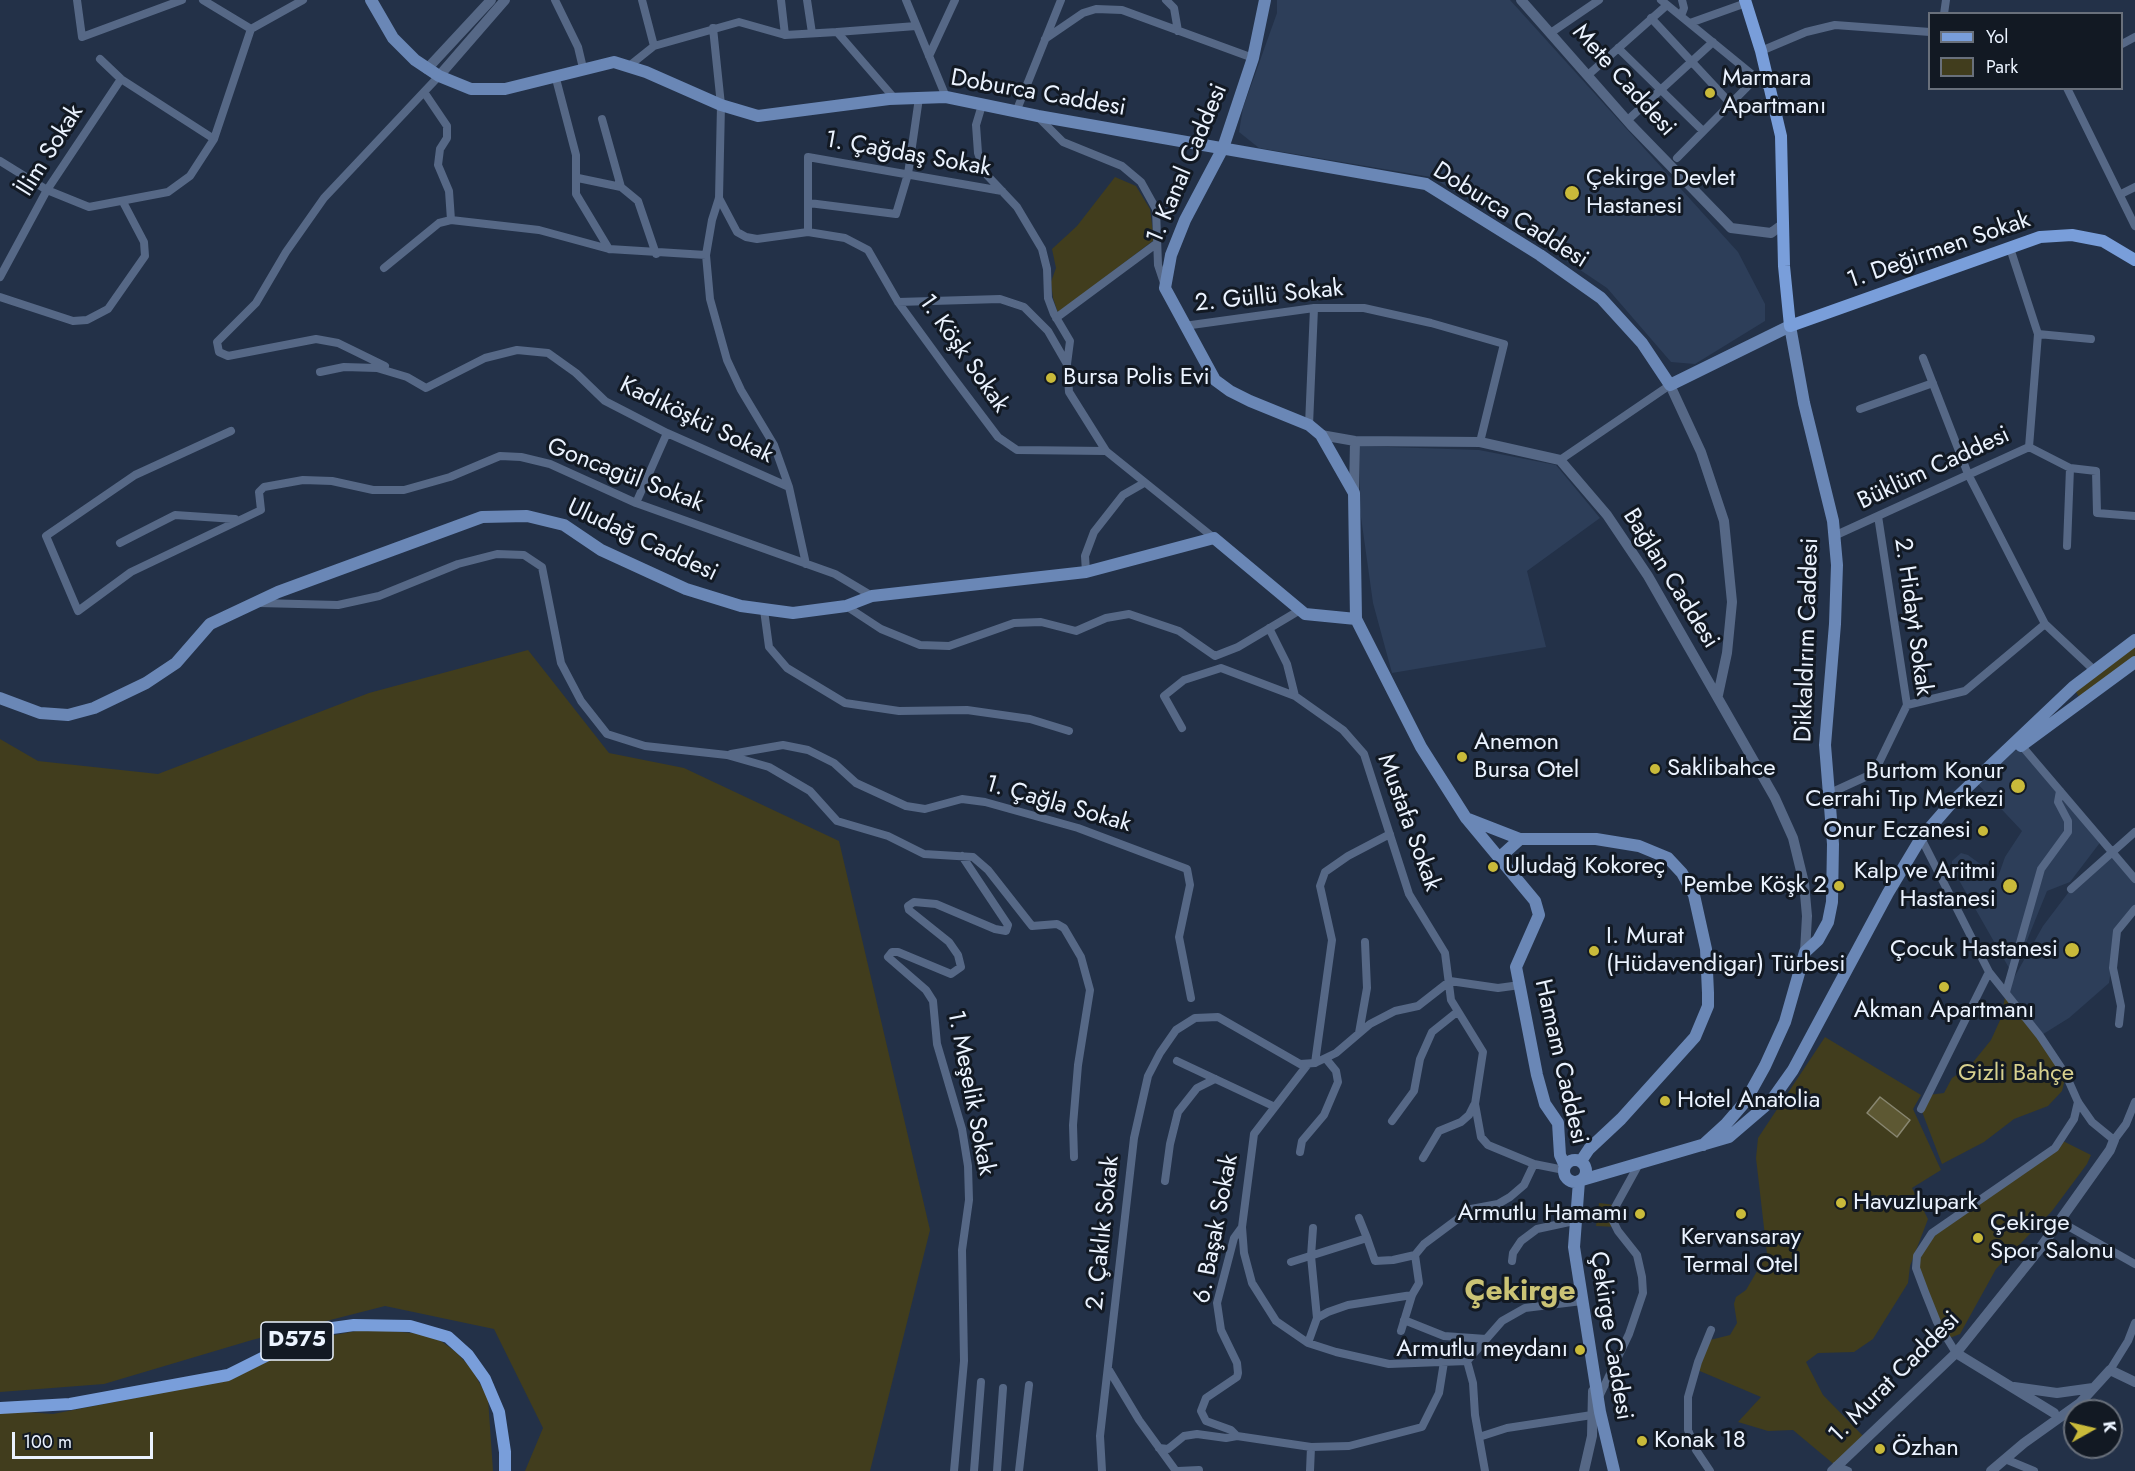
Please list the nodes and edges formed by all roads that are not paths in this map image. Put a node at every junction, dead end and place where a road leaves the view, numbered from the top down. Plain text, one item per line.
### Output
1 (77, 0) edge
2 (182, 0) edge
3 (203, 0) edge
4 (303, 0) edge
5 (371, 0) edge
6 (491, 0) edge
7 (506, 0) edge
8 (555, 0) edge
9 (642, 0) edge
10 (781, 0) edge
11 (807, 0) edge
12 (906, 0) edge
13 (955, 0) edge
14 (1061, 0) edge
15 (1166, 0) edge
16 (1265, 0) edge
17 (1521, 0) edge
18 (1599, 0) edge
19 (1682, 0) edge
20 (1664, 2) edge
21 (1745, 2) edge
22 (1681, 16) junction
23 (1651, 18) junction
24 (1690, 23) junction
25 (916, 26) junction
26 (713, 28) junction
27 (251, 29) junction
28 (1178, 31) junction
29 (837, 32) junction
30 (1552, 32) junction
31 (1928, 32) edge
32 (812, 33) junction
33 (785, 35) junction
34 (1045, 39) junction
35 (1713, 42) junction
36 (654, 46) junction
37 (1618, 48) junction
38 (1761, 51) junction
39 (928, 56) junction
40 (1253, 58) junction
41 (100, 59) dead end
42 (1692, 61) junction
43 (629, 66) junction
44 (583, 68) junction
45 (427, 69) junction
46 (555, 75) junction
47 (1588, 75) junction
48 (439, 76) junction
49 (1756, 78) junction
50 (121, 79) junction
51 (1660, 90) junction
52 (2068, 90) edge
53 (1772, 91) junction
54 (424, 92) junction
55 (946, 97) junction
56 (919, 98) junction
57 (895, 99) junction
58 (1731, 104) junction
59 (721, 105) junction
60 (981, 105) junction
61 (1016, 112) junction
62 (1038, 117) junction
63 (1631, 117) dead end
64 (602, 118) dead end
65 (1703, 131) junction
66 (214, 139) junction
67 (1223, 148) junction
68 (1677, 158) dead end
69 (0, 161) edge
70 (908, 174) junction
71 (578, 178) junction
72 (621, 187) junction
73 (2135, 187) edge
74 (47, 190) junction
75 (1002, 191) junction
76 (2121, 194) junction
77 (719, 198) junction
78 (123, 202) junction
79 (809, 203) junction
80 (451, 220) junction
81 (1782, 225) junction
82 (2135, 226) edge
83 (808, 232) junction
84 (1156, 244) junction
85 (2010, 248) junction
86 (609, 249) junction
87 (656, 254) junction
88 (706, 255) junction
89 (2135, 260) edge
90 (384, 268) dead end
91 (0, 277) edge
92 (1165, 288) junction
93 (0, 297) edge
94 (898, 302) junction
95 (1314, 308) junction
96 (1056, 318) junction
97 (1184, 326) junction
98 (1790, 326) junction
99 (2038, 334) junction
100 (2091, 339) dead end
101 (1923, 358) dead end
102 (1067, 364) junction
103 (389, 371) junction
104 (320, 372) dead end
105 (1933, 383) junction
106 (1670, 385) junction
107 (1860, 409) dead end
108 (1310, 425) junction
109 (231, 431) dead end
110 (667, 433) junction
111 (1321, 435) junction
112 (1355, 441) junction
113 (1480, 442) junction
114 (2029, 447) junction
115 (1106, 452) junction
116 (1560, 460) junction
117 (2070, 468) junction
118 (1968, 474) junction
119 (1144, 483) junction
120 (789, 487) junction
121 (1354, 493) junction
122 (636, 503) junction
123 (1878, 516) junction
124 (2135, 516) edge
125 (238, 519) junction
126 (1834, 536) junction
127 (1214, 538) junction
128 (120, 543) dead end
129 (2067, 546) dead end
130 (806, 564) junction
131 (1086, 572) junction
132 (872, 596) junction
133 (255, 603) junction
134 (846, 606) junction
135 (764, 610) junction
136 (1300, 610) junction
137 (1356, 619) junction
138 (2045, 624) junction
139 (1269, 628) junction
140 (2135, 640) edge
141 (1215, 656) junction
142 (2135, 662) edge
143 (1221, 668) junction
144 (2094, 670) junction
145 (1718, 695) junction
146 (1295, 696) junction
147 (0, 698) edge
148 (1906, 705) junction
149 (1182, 728) dead end
150 (1069, 731) dead end
151 (2021, 745) junction
152 (727, 755) junction
153 (1990, 768) junction
154 (2060, 791) junction
155 (1828, 794) junction
156 (1466, 818) junction
157 (2135, 832) edge
158 (1390, 834) junction
159 (1921, 838) junction
160 (1520, 839) junction
161 (2112, 852) junction
162 (962, 856) junction
163 (1499, 858) junction
164 (2135, 879) edge
165 (2071, 889) dead end
166 (2135, 909) edge
167 (1365, 942) dead end
168 (1805, 952) junction
169 (1989, 972) junction
170 (1450, 981) junction
171 (1520, 985) junction
172 (2006, 992) junction
173 (1191, 998) dead end
174 (1457, 1012) junction
175 (2119, 1024) dead end
176 (1359, 1033) junction
177 (1327, 1060) junction
178 (1177, 1061) dead end
179 (1311, 1063) junction
180 (1215, 1079) junction
181 (2079, 1102) junction
182 (2135, 1102) edge
183 (1474, 1104) junction
184 (1273, 1106) junction
185 (1921, 1109) dead end
186 (1392, 1121) dead end
187 (2114, 1140) junction
188 (1703, 1145) junction
189 (1300, 1152) dead end
190 (1074, 1157) dead end
191 (1423, 1158) dead end
192 (1640, 1162) junction
193 (1534, 1164) junction
194 (1583, 1164) junction
195 (1571, 1175) junction
196 (1165, 1181) dead end
197 (1359, 1218) dead end
198 (1574, 1221) junction
199 (2059, 1221) junction
200 (1242, 1227) junction
201 (1313, 1227) dead end
202 (1367, 1238) junction
203 (1415, 1254) junction
204 (1311, 1256) junction
205 (1512, 1261) dead end
206 (1291, 1262) dead end
207 (2135, 1264) edge
208 (1412, 1294) junction
209 (1582, 1300) junction
210 (1317, 1318) junction
211 (1404, 1320) junction
212 (2135, 1323) edge
213 (1711, 1330) dead end
214 (1401, 1331) dead end
215 (1486, 1339) junction
216 (1308, 1343) junction
217 (1956, 1353) junction
218 (1467, 1361) junction
219 (1444, 1362) junction
220 (1109, 1370) junction
221 (2110, 1370) junction
222 (1594, 1376) junction
223 (981, 1382) dead end
224 (2135, 1382) edge
225 (1029, 1385) dead end
226 (2011, 1386) junction
227 (1003, 1388) dead end
228 (2093, 1388) junction
229 (2059, 1392) junction
230 (1598, 1400) junction
231 (2036, 1404) junction
232 (0, 1408) edge
233 (2062, 1413) junction
234 (1592, 1415) junction
235 (2041, 1430) junction
236 (1237, 1436) junction
237 (1479, 1437) junction
238 (1311, 1447) junction
239 (1160, 1448) junction
240 (2005, 1459) junction
241 (1834, 1468) edge
242 (1199, 1470) edge
243 (505, 1471) edge
244 (954, 1471) edge
245 (974, 1471) edge
246 (997, 1471) edge
247 (1019, 1471) edge
248 (1102, 1471) edge
249 (1177, 1471) edge
250 (1310, 1471) edge
251 (1485, 1471) edge
252 (1584, 1471) edge
253 (1614, 1471) edge
254 (1710, 1471) edge
255 (1848, 1471) edge
256 (1991, 1471) edge
257 (2034, 1471) edge

1 - 2 street
3 - 27 street
4 - 27 street
5 - 45 main road, Doburca Caddesi
6 - 45 street
7 - 48 street
8 - 44 street
9 - 36 street
10 - 33 street
11 - 32 street
12 - 25 street
13 - 39 street
14 - 34 street
15 - 28 street
16 - 40 main road, 1. Kanal Caddesi
17 - 30 street, Mete Caddesi
18 - 30 street
19 - 22 street
20 - 22 street
20 - 23 street
21 - 24 street
21 - 38 main road, Dikkaldırım Caddesi
22 - 24 street
23 - 37 street
23 - 42 street
24 - 35 street
25 - 29 street
25 - 39 street
26 - 33 street
26 - 36 street
26 - 59 street
27 - 66 street
28 - 34 street
28 - 40 street
29 - 32 street
29 - 57 street
30 - 47 street, Mete Caddesi
31 - 38 street
32 - 33 street
34 - 61 street
35 - 42 street
35 - 49 street
36 - 43 street
37 - 47 street
37 - 51 street
38 - 53 main road, Dikkaldırım Caddesi
39 - 55 street
40 - 67 main road, 1. Kanal Caddesi
41 - 50 street
42 - 51 street
42 - 58 street
43 - 44 main road, Doburca Caddesi
43 - 59 main road, Doburca Caddesi
44 - 46 main road, Doburca Caddesi
45 - 48 main road, Doburca Caddesi
46 - 48 main road, Doburca Caddesi
46 - 71 street
47 - 81 street, Mete Caddesi
48 - 54 street
49 - 53 street
49 - 58 street
50 - 66 street
50 - 74 street, İlim Sokak
51 - 63 street
51 - 65 street
52 - 76 street
53 - 81 main road, Dikkaldırım Caddesi
54 - 80 street
54 - 103 street
55 - 56 main road, Doburca Caddesi
55 - 60 main road, Doburca Caddesi
56 - 57 main road, Doburca Caddesi
56 - 70 street
57 - 59 main road, Doburca Caddesi
58 - 65 street
59 - 77 street
60 - 61 main road, Doburca Caddesi
60 - 75 street
61 - 62 main road, Doburca Caddesi
62 - 67 main road, Doburca Caddesi
62 - 84 street
64 - 72 street
65 - 68 street
66 - 78 street
67 - 92 main road, 1. Kanal Caddesi
67 - 106 main road, Doburca Caddesi
69 - 74 street
70 - 75 street, 1. Çağdaş Sokak
70 - 79 street
70 - 79 street, 1. Çağdaş Sokak
71 - 72 street
71 - 86 street
72 - 87 street
73 - 76 street
74 - 78 street
74 - 91 street, İlim Sokak
75 - 96 street
76 - 82 street
77 - 83 street
77 - 88 street
78 - 93 street
79 - 83 street, 1. Çağdaş Sokak
80 - 86 street
80 - 90 street
81 - 98 main road, Dikkaldırım Caddesi
83 - 94 street
84 - 92 street
84 - 96 street
85 - 89 main road, 1. Değirmen Sokak
85 - 98 main road, 1. Değirmen Sokak
85 - 99 street, Büklüm Caddesi
86 - 87 street
87 - 88 street
88 - 120 street
92 - 97 main road
94 - 102 street, 1. Köşk Sokak
94 - 115 street, 1. Köşk Sokak
95 - 97 street, 2. Güllü Sokak
95 - 108 street
95 - 113 street, 2. Güllü Sokak
96 - 102 street
97 - 108 main road
98 - 106 main road
98 - 126 main road, Dikkaldırım Caddesi
99 - 100 street
99 - 114 street, Büklüm Caddesi
101 - 105 street
102 - 115 street
103 - 104 street, Kadıköşkü Sokak
103 - 110 street, Kadıköşkü Sokak
105 - 107 street
105 - 118 street
106 - 116 street
106 - 145 street
108 - 111 main road
109 - 125 street, Goncagül Sokak
110 - 120 street, Kadıköşkü Sokak
110 - 122 street
111 - 112 street
111 - 121 main road
112 - 113 street
112 - 121 street
113 - 116 street
114 - 117 street
114 - 118 street, Büklüm Caddesi
115 - 119 street
116 - 145 street, Bağlan Caddesi
117 - 124 street
117 - 129 street
118 - 123 street, Büklüm Caddesi
118 - 138 street
119 - 127 street
119 - 131 street
120 - 130 street, Kadıköşkü Sokak
121 - 137 main road
122 - 125 street, Goncagül Sokak
122 - 130 street, Goncagül Sokak
123 - 126 street, Büklüm Caddesi
123 - 148 street, 2. Hidayt Sokak
125 - 128 street
126 - 155 main road, Dikkaldırım Caddesi
127 - 131 main road, Uludağ Caddesi
127 - 136 main road
130 - 132 street, Goncagül Sokak
131 - 132 main road, Uludağ Caddesi
132 - 134 main road, Uludağ Caddesi
133 - 135 main road, Uludağ Caddesi
133 - 147 main road, Uludağ Caddesi
133 - 152 street
134 - 135 main road, Uludağ Caddesi
134 - 141 street
135 - 150 street
136 - 137 main road
136 - 139 street
137 - 156 main road
138 - 144 street
138 - 148 street
139 - 141 street
139 - 146 street
140 - 144 main road
141 - 143 street
142 - 151 main road
143 - 146 street, Mustafa Sokak
143 - 149 street
144 - 153 main road
145 - 168 street, Bağlan Caddesi
146 - 158 street, Mustafa Sokak
148 - 155 street, 2. Hidayt Sokak
151 - 153 main road
151 - 154 street
152 - 162 street
152 - 173 street, 1. Çağla Sokak
153 - 159 main road
154 - 161 street
154 - 172 street
155 - 168 main road, Dikkaldırım Caddesi
156 - 160 main road
156 - 163 main road, Hamam Caddesi
157 - 161 street
158 - 170 street, Mustafa Sokak
158 - 179 street
159 - 169 street
159 - 188 main road
160 - 163 main road
160 - 194 main road
161 - 164 street
161 - 165 street
162 - 190 street
162 - 244 street, 1. Meşelik Sokak
163 - 171 main road, Hamam Caddesi
166 - 175 street
167 - 176 street
168 - 188 main road, Dikkaldırım Caddesi
169 - 172 street
169 - 185 street
170 - 171 street
170 - 174 street, Mustafa Sokak
170 - 176 street
171 - 195 main road, Hamam Caddesi
172 - 181 street
174 - 183 street, Mustafa Sokak
174 - 186 street
176 - 177 street
177 - 179 street
177 - 189 street
178 - 180 street
179 - 184 street, 6. Başak Sokak
179 - 220 street, 2. Çaklık Sokak
180 - 184 street
180 - 196 street
181 - 187 street
181 - 217 street
182 - 187 street
183 - 191 street
183 - 193 street, Mustafa Sokak
184 - 200 street, 6. Başak Sokak
187 - 199 street, 1. Murat Caddesi
188 - 192 main road
192 - 194 main road
192 - 195 main road
192 - 230 street
193 - 195 street, Mustafa Sokak
193 - 203 street
194 - 195 main road
194 - 195 main road
195 - 198 main road, Çekirge Caddesi
197 - 202 street
198 - 205 street
198 - 209 main road, Çekirge Caddesi
199 - 207 street
199 - 217 street, 1. Murat Caddesi
200 - 216 street
200 - 236 street, 6. Başak Sokak
201 - 204 street
202 - 203 street
202 - 204 street
203 - 208 street
204 - 206 street
204 - 210 street
208 - 210 street
208 - 211 street
209 - 215 street
209 - 222 main road, Çekirge Caddesi
210 - 216 street
211 - 214 street
211 - 215 street
212 - 221 street
213 - 254 street
215 - 218 street
216 - 219 street
217 - 226 street
217 - 241 street, 1. Murat Caddesi
218 - 219 street
218 - 237 street
219 - 238 street
220 - 239 street
220 - 248 street, 2. Çaklık Sokak
221 - 224 street
221 - 228 street
222 - 230 main road, Çekirge Caddesi
222 - 234 street
223 - 245 street
225 - 247 street
226 - 229 street
226 - 231 street
227 - 246 street
228 - 229 street
228 - 233 street
229 - 233 street
229 - 233 street
230 - 253 main road, Çekirge Caddesi
231 - 233 street
231 - 235 street
232 - 243 main road, D575
233 - 235 street
234 - 237 street
234 - 252 street
235 - 240 street
236 - 238 street
236 - 239 street
237 - 251 street
238 - 250 street
239 - 249 street
240 - 256 street
240 - 257 street
241 - 255 street
242 - 249 street

